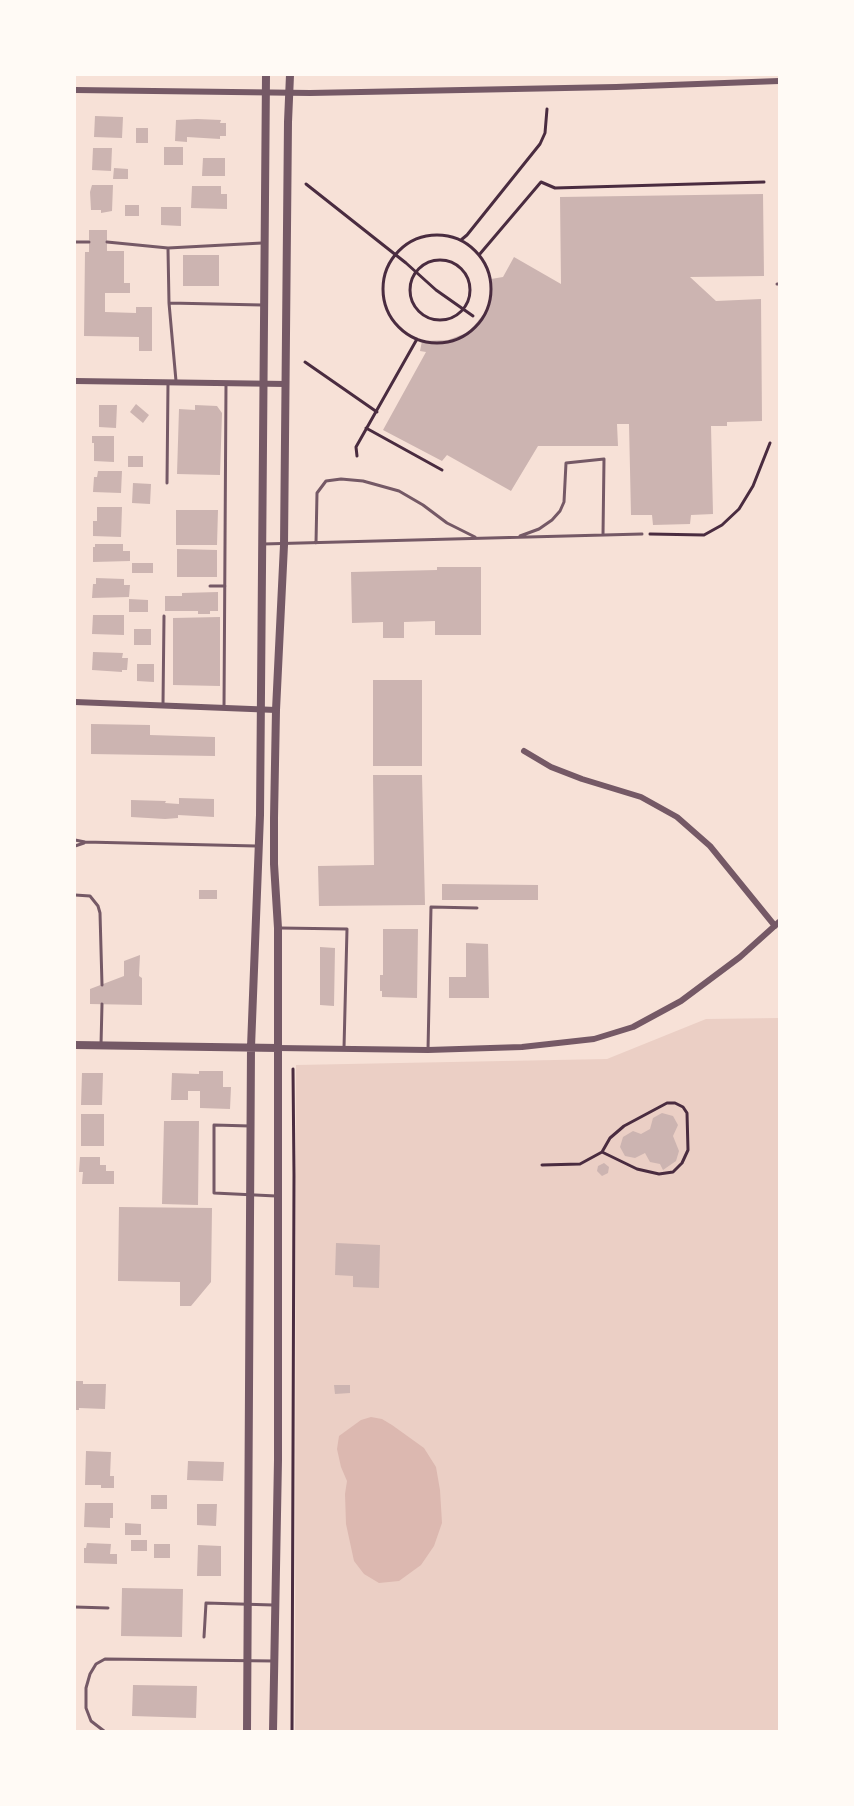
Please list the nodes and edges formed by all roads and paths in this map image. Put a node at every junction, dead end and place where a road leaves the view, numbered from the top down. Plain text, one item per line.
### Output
1 (266, 75) edge
2 (290, 75) edge
3 (760, 79) edge
4 (779, 81) edge
5 (75, 90) edge
6 (266, 93) junction
7 (290, 93) junction
8 (547, 109) dead end
9 (764, 182) dead end
10 (306, 184) dead end
11 (461, 240) junction
12 (75, 242) edge
13 (89, 242) dead end
14 (107, 242) dead end
15 (264, 242) junction
16 (168, 248) junction
17 (394, 255) junction
18 (479, 255) junction
19 (416, 272) junction
20 (169, 303) junction
21 (263, 305) junction
22 (463, 309) junction
23 (473, 315) dead end
24 (417, 339) junction
25 (305, 362) dead end
26 (75, 381) edge
27 (168, 381) junction
28 (176, 381) junction
29 (226, 382) junction
30 (263, 383) junction
31 (286, 384) junction
32 (377, 412) junction
33 (366, 428) junction
34 (770, 443) dead end
35 (357, 456) dead end
36 (442, 470) dead end
37 (167, 483) dead end
38 (642, 534) joint
39 (603, 535) junction
40 (515, 537) junction
41 (480, 538) junction
42 (316, 543) junction
43 (261, 544) junction
44 (284, 544) junction
45 (210, 586) dead end
46 (225, 586) junction
47 (164, 616) dead end
48 (75, 702) edge
49 (163, 706) junction
50 (224, 707) junction
51 (260, 709) junction
52 (276, 710) junction
53 (524, 751) dead end
54 (75, 840) edge
55 (85, 842) junction
56 (75, 846) edge
57 (258, 846) junction
58 (75, 895) edge
59 (477, 908) dead end
60 (777, 924) edge
61 (279, 928) junction
62 (102, 985) dead end
63 (102, 1004) dead end
64 (75, 1045) edge
65 (101, 1045) junction
66 (251, 1047) junction
67 (278, 1048) junction
68 (344, 1049) junction
69 (428, 1050) junction
70 (293, 1069) dead end
71 (251, 1126) junction
72 (602, 1152) junction
73 (542, 1165) dead end
74 (250, 1196) junction
75 (278, 1196) junction
76 (248, 1604) junction
77 (275, 1605) junction
78 (75, 1607) edge
79 (108, 1608) dead end
80 (204, 1636) dead end
81 (247, 1662) junction
82 (274, 1662) junction
83 (104, 1731) edge
84 (247, 1731) edge
85 (273, 1731) edge
86 (292, 1731) edge

1 - 6 street
2 - 7 street
3 - 4 street
3 - 7 street
5 - 6 street
6 - 7 street
6 - 15 street
7 - 31 street
8 - 11 path
9 - 18 path
10 - 17 path
11 - 17 path
11 - 18 path
12 - 13 lane
14 - 16 lane
15 - 16 lane
15 - 21 street
16 - 20 lane
17 - 19 path
17 - 24 path
18 - 24 path
19 - 22 path
19 - 22 path
19 - 22 path
20 - 21 lane
20 - 28 lane
21 - 30 street
22 - 23 path
24 - 32 path
25 - 32 path
26 - 27 street
27 - 28 street
27 - 37 lane
28 - 29 street
29 - 30 street
29 - 46 lane
30 - 31 street
30 - 43 street
31 - 44 street
32 - 33 path
33 - 35 path
33 - 36 path
34 - 38 path
38 - 39 lane
39 - 40 lane
39 - 40 lane
40 - 41 lane
41 - 42 lane
41 - 42 lane
42 - 44 lane
43 - 44 lane
43 - 51 street
44 - 52 street
45 - 46 lane
46 - 50 lane
47 - 49 lane
48 - 49 street
49 - 50 street
50 - 51 street
51 - 52 street
51 - 57 street
52 - 61 street
53 - 60 street
54 - 55 lane
55 - 56 lane
55 - 57 lane
57 - 66 street
58 - 62 lane
59 - 69 lane
60 - 69 street
61 - 67 street
61 - 68 lane
63 - 65 lane
64 - 65 street
65 - 66 street
66 - 67 street
66 - 71 street
67 - 68 street
67 - 75 street
68 - 69 street
70 - 86 path
71 - 74 street
71 - 74 lane
72 - 72 path
72 - 73 path
74 - 75 lane
74 - 76 street
75 - 77 street
76 - 77 lane
76 - 80 lane
76 - 81 street
77 - 82 street
78 - 79 lane
81 - 82 lane
81 - 83 lane
81 - 84 street
82 - 85 street

